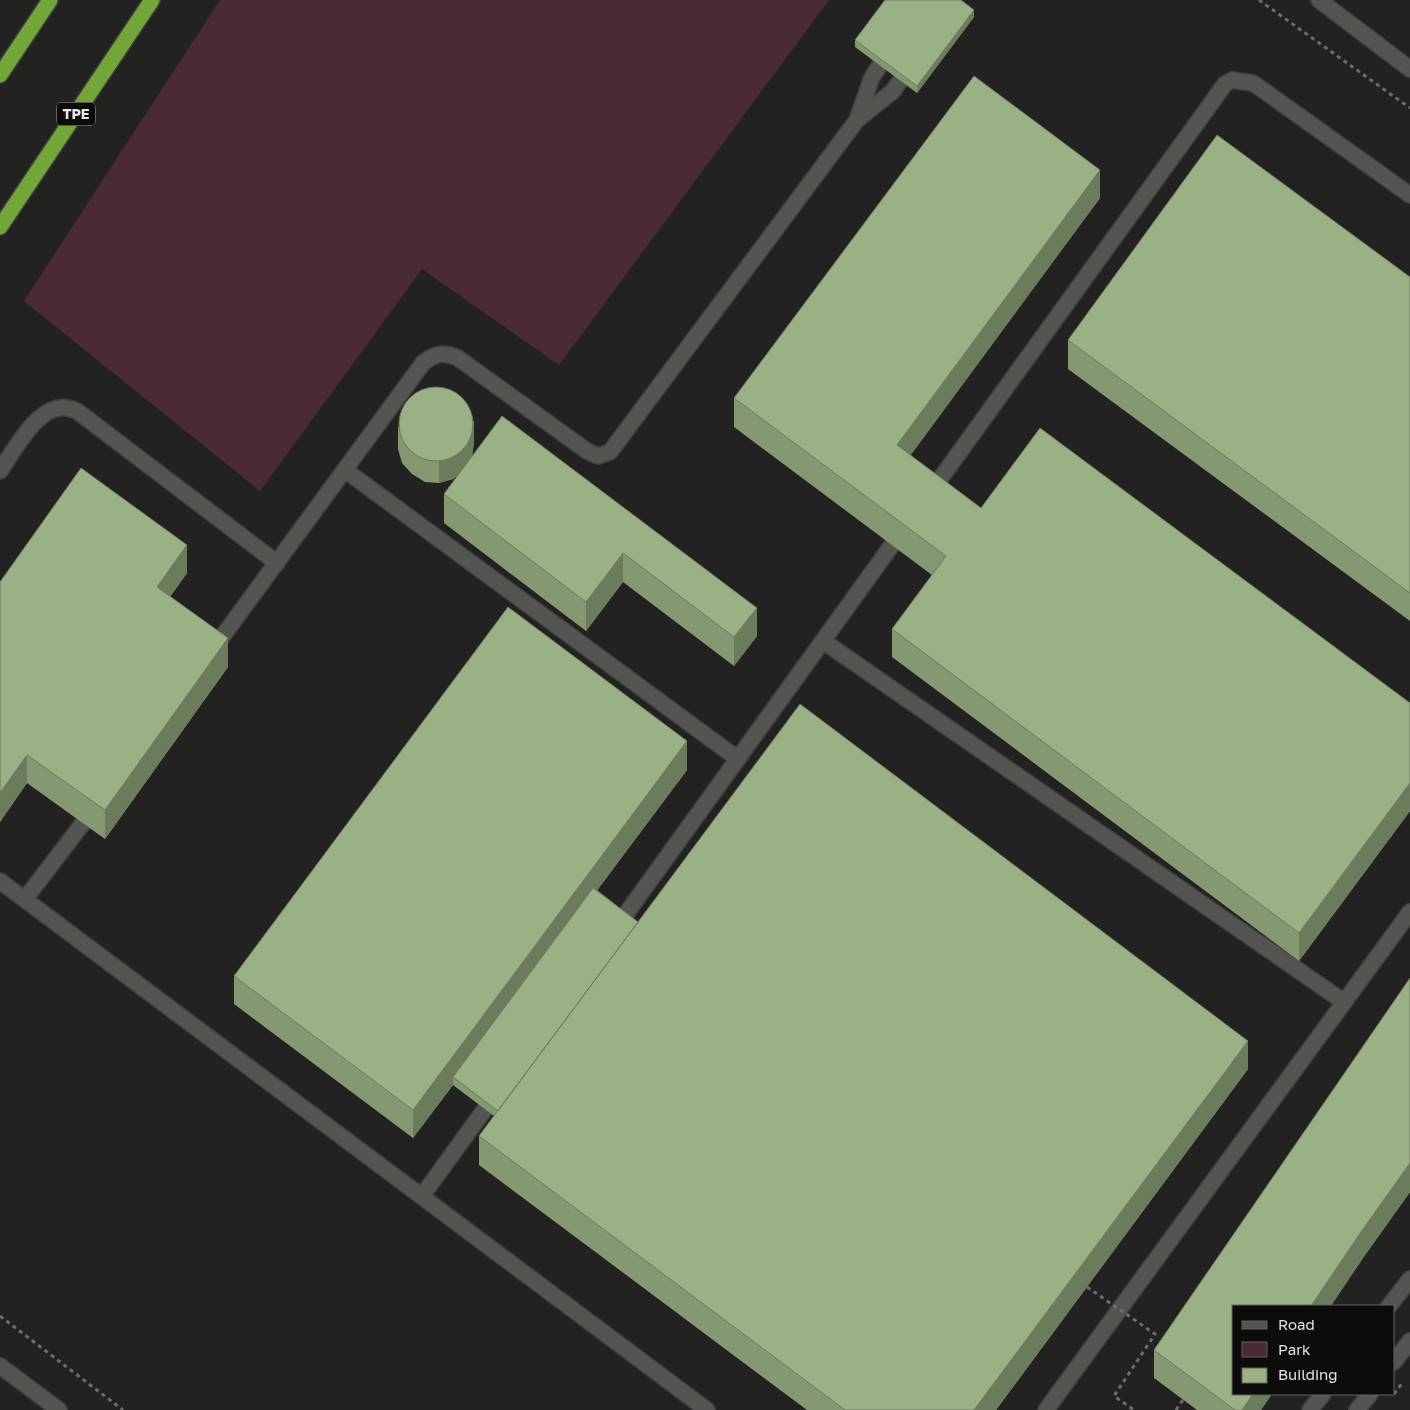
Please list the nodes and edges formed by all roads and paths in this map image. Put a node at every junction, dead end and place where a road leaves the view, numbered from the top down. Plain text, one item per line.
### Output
1 (50, 0) edge
2 (152, 0) edge
3 (1260, 0) edge
4 (1319, 0) edge
5 (880, 65) edge
6 (1410, 69) edge
7 (0, 74) edge
8 (900, 81) edge
9 (1410, 108) edge
10 (857, 120) junction
11 (1410, 195) edge
12 (0, 227) edge
13 (345, 470) junction
14 (0, 471) edge
15 (927, 496) edge
16 (892, 545) dead end
17 (277, 562) junction
18 (823, 641) junction
19 (210, 654) edge
20 (738, 760) junction
21 (83, 823) edge
22 (0, 881) edge
23 (25, 899) junction
24 (1410, 912) edge
25 (623, 918) edge
26 (1344, 1002) junction
27 (485, 1109) edge
28 (422, 1196) junction
29 (1410, 1279) edge
30 (1086, 1287) edge
31 (1391, 1305) edge
32 (0, 1316) edge
33 (1410, 1341) edge
34 (1395, 1361) edge
35 (0, 1366) edge
36 (1322, 1395) edge
37 (1369, 1395) edge
38 (1183, 1400) edge
39 (59, 1410) edge
40 (123, 1410) edge
41 (707, 1410) edge
42 (1046, 1410) edge
43 (1134, 1410) edge
44 (1176, 1410) edge
45 (1310, 1410) edge
46 (1357, 1410) edge

1 - 7 highway
2 - 12 highway, TPE
3 - 9 path
4 - 6 street
5 - 10 street
8 - 10 street
10 - 13 street
11 - 15 street
13 - 17 street
13 - 20 street
14 - 17 street
16 - 18 street
17 - 19 street
18 - 20 street
18 - 26 street
20 - 25 street
21 - 23 street
22 - 23 street
23 - 28 street
24 - 26 street
26 - 42 street
27 - 28 street
28 - 41 street
29 - 31 street
30 - 43 path, bridge
32 - 40 path
33 - 34 street
35 - 39 street
36 - 45 street
37 - 46 street
38 - 44 path

